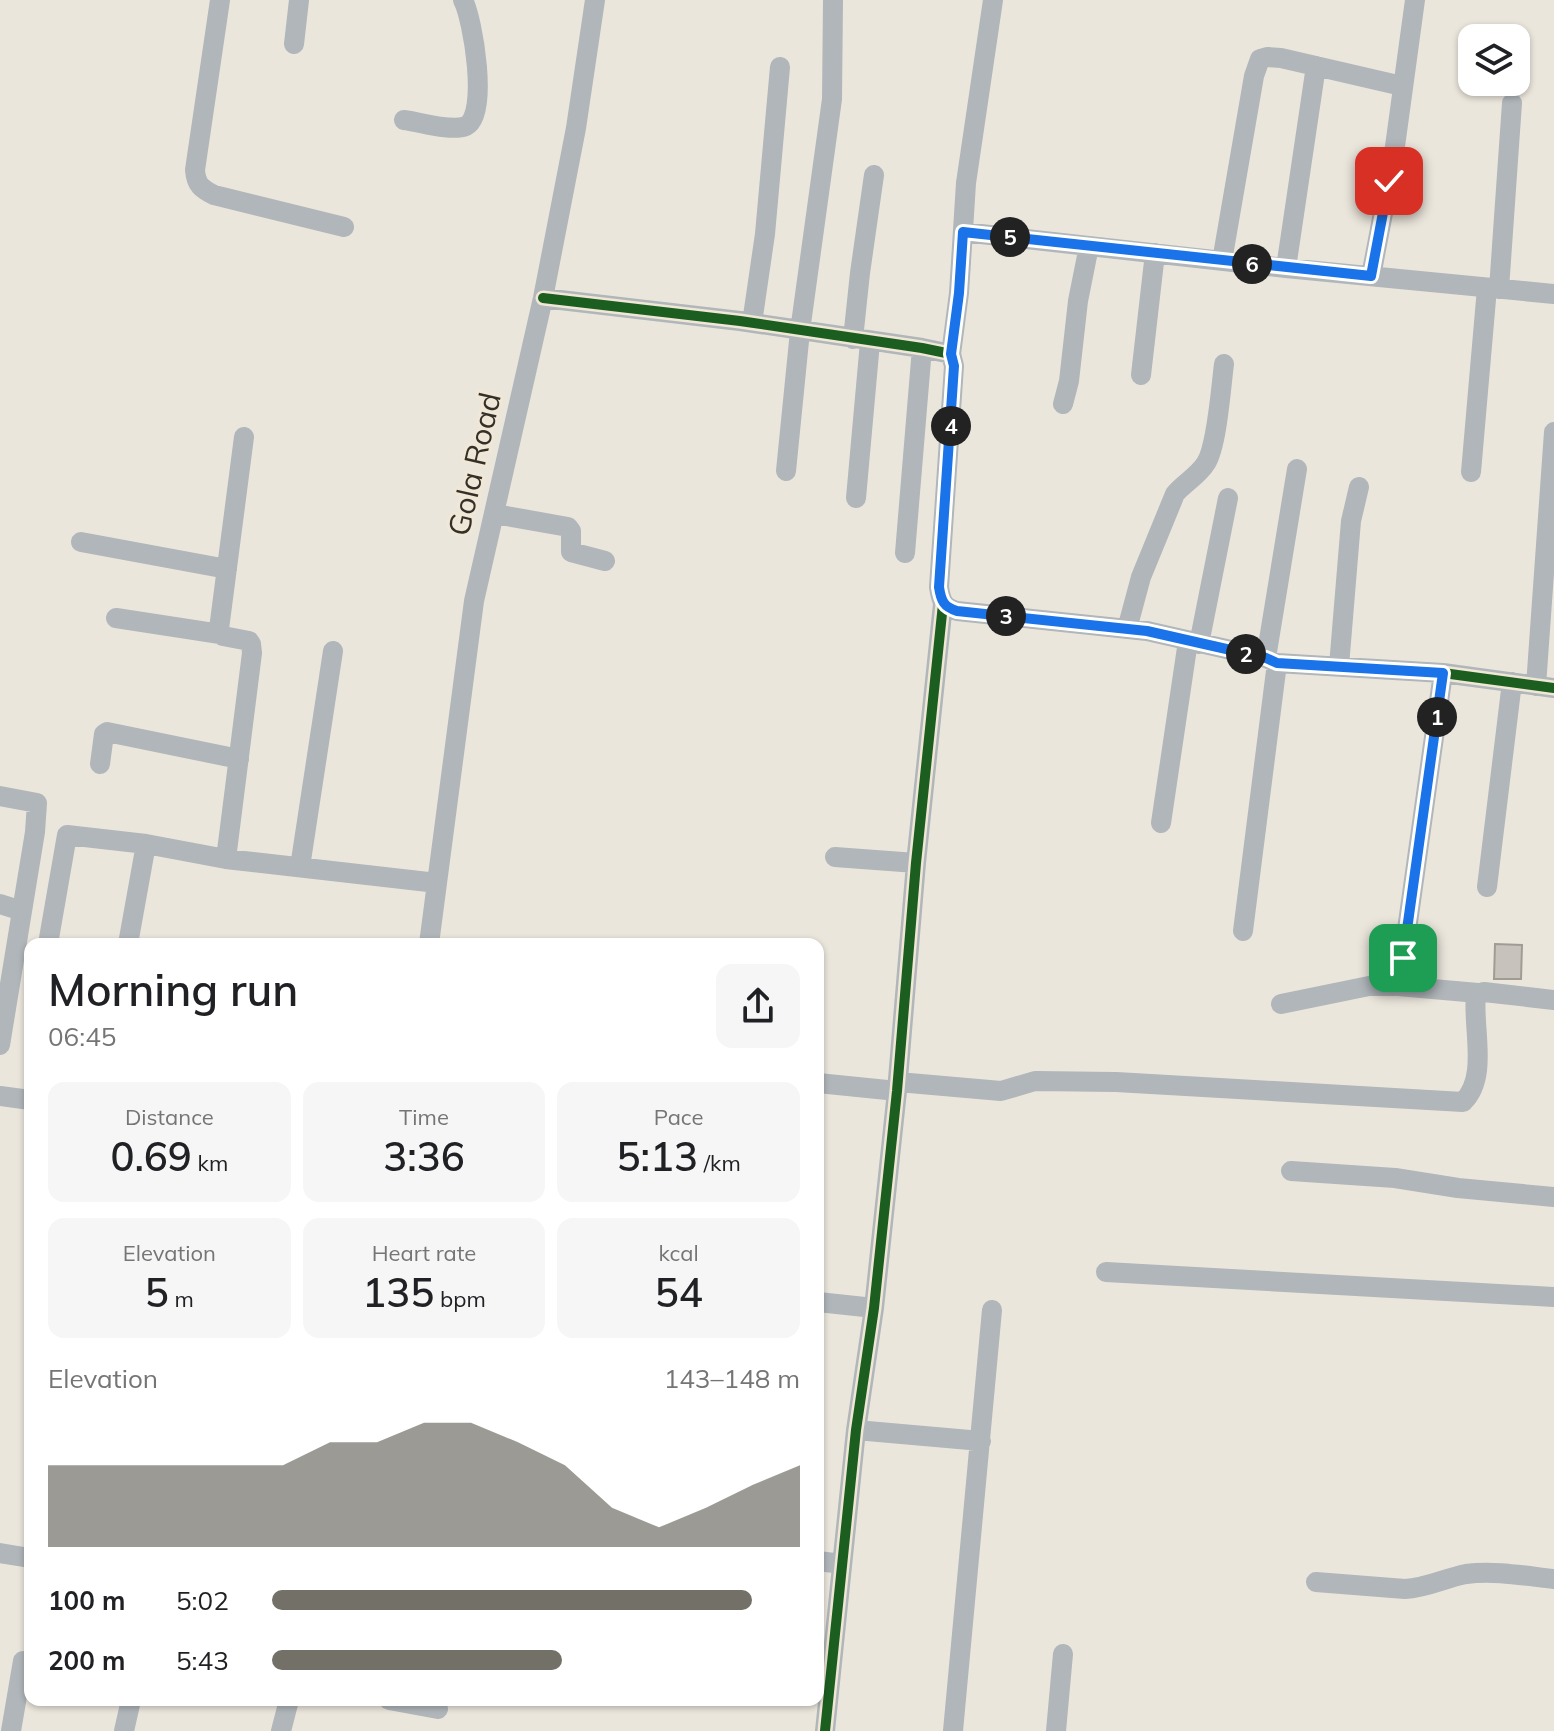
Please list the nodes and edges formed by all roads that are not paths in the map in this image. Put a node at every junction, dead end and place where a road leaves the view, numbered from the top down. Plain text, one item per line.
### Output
1 (220, 0) edge
2 (299, 0) edge
3 (463, 0) edge
4 (595, 0) edge
5 (833, 0) edge
6 (993, 0) edge
7 (1415, 0) edge
8 (294, 44) dead end
9 (1316, 66) junction
10 (780, 67) dead end
11 (1402, 86) junction
12 (1512, 103) dead end
13 (404, 120) dead end
14 (874, 175) dead end
15 (344, 227) dead end
16 (963, 232) junction
17 (1089, 246) junction
18 (1155, 253) junction
19 (1222, 261) junction
20 (1286, 268) junction
21 (1371, 276) junction
22 (1493, 288) junction
23 (1554, 294) edge
24 (543, 298) junction
25 (752, 323) junction
26 (800, 331) junction
27 (862, 340) junction
28 (922, 348) junction
29 (951, 354) junction
30 (1224, 364) dead end
31 (1141, 375) dead end
32 (1063, 404) dead end
33 (1554, 432) edge
34 (244, 437) dead end
35 (1297, 469) dead end
36 (786, 471) dead end
37 (1471, 472) dead end
38 (1359, 487) dead end
39 (856, 498) dead end
40 (1228, 498) dead end
41 (495, 514) junction
42 (81, 542) dead end
43 (905, 553) dead end
44 (605, 561) dead end
45 (227, 569) junction
46 (943, 604) junction
47 (116, 618) dead end
48 (1127, 629) junction
49 (220, 634) junction
50 (1194, 643) junction
51 (333, 651) dead end
52 (1272, 660) junction
53 (1339, 666) junction
54 (1443, 673) junction
55 (1512, 682) junction
56 (1545, 687) edge
57 (239, 759) junction
58 (100, 764) dead end
59 (0, 796) edge
60 (1161, 823) dead end
61 (146, 844) junction
62 (835, 857) dead end
63 (226, 859) junction
64 (916, 863) junction
65 (300, 867) junction
66 (437, 883) junction
67 (1487, 887) dead end
68 (0, 904) edge
69 (22, 911) junction
70 (1243, 931) dead end
71 (49, 938) edge
72 (129, 938) edge
73 (430, 938) edge
74 (1403, 958) dead end
75 (1478, 993) junction
76 (1554, 1000) edge
77 (1281, 1004) dead end
78 (0, 1045) edge
79 (824, 1083) edge
80 (898, 1086) junction
81 (0, 1096) edge
82 (24, 1099) edge
83 (1291, 1171) dead end
84 (1554, 1197) edge
85 (1106, 1272) dead end
86 (1554, 1297) edge
87 (824, 1303) edge
88 (874, 1308) junction
89 (992, 1310) dead end
90 (856, 1430) junction
91 (981, 1441) junction
92 (0, 1553) edge
93 (24, 1557) edge
94 (824, 1562) edge
95 (842, 1564) junction
96 (1554, 1579) edge
97 (1316, 1582) dead end
98 (1063, 1654) dead end
99 (23, 1661) dead end
100 (825, 1662) edge
101 (130, 1706) edge
102 (287, 1706) edge
103 (422, 1706) edge
104 (438, 1709) dead end
105 (11, 1731) edge
106 (124, 1731) edge
107 (281, 1731) edge
108 (825, 1731) edge
109 (953, 1731) edge
110 (1056, 1731) edge

1 - 15 street
2 - 8 street
3 - 13 street
4 - 24 street, Gola Road
5 - 26 street
6 - 16 street
7 - 11 street
9 - 11 street
9 - 19 street
9 - 20 street
10 - 25 street
11 - 21 street
12 - 22 street
14 - 27 street
16 - 17 street
16 - 29 street
17 - 18 street
17 - 32 street
18 - 19 street
18 - 31 street
19 - 20 street
20 - 21 street
21 - 22 street
22 - 23 street
22 - 37 street
24 - 25 street
24 - 41 street, Gola Road
25 - 26 street
26 - 27 street
26 - 36 street
27 - 28 street
27 - 39 street
28 - 29 street
28 - 43 street
29 - 46 street
30 - 48 street
33 - 56 street
34 - 45 street
35 - 52 street
38 - 53 street
40 - 50 street
41 - 44 street
41 - 66 street, Gola Road
42 - 45 street
45 - 49 street
46 - 48 street
46 - 64 street
47 - 49 street
48 - 50 street
49 - 57 street
50 - 52 street
50 - 60 street
51 - 65 street
52 - 53 street
52 - 70 street
53 - 54 street
54 - 55 street
54 - 74 street
55 - 56 street
55 - 67 street
57 - 58 street
57 - 63 street
59 - 69 street
61 - 63 street
61 - 71 street
61 - 72 street
62 - 64 street
63 - 65 street
64 - 80 street
65 - 66 street
66 - 73 street, Gola Road
68 - 69 street
69 - 78 street
75 - 76 street
75 - 77 street
75 - 80 street
79 - 80 street
80 - 88 street
81 - 82 street
83 - 84 street
85 - 86 street
87 - 88 street
88 - 90 street
89 - 91 street
90 - 91 street
90 - 95 street
91 - 109 street
92 - 93 street
94 - 95 street
95 - 100 street
96 - 97 street
98 - 110 street
99 - 105 street
100 - 108 street
101 - 106 street
102 - 107 street
103 - 104 street

